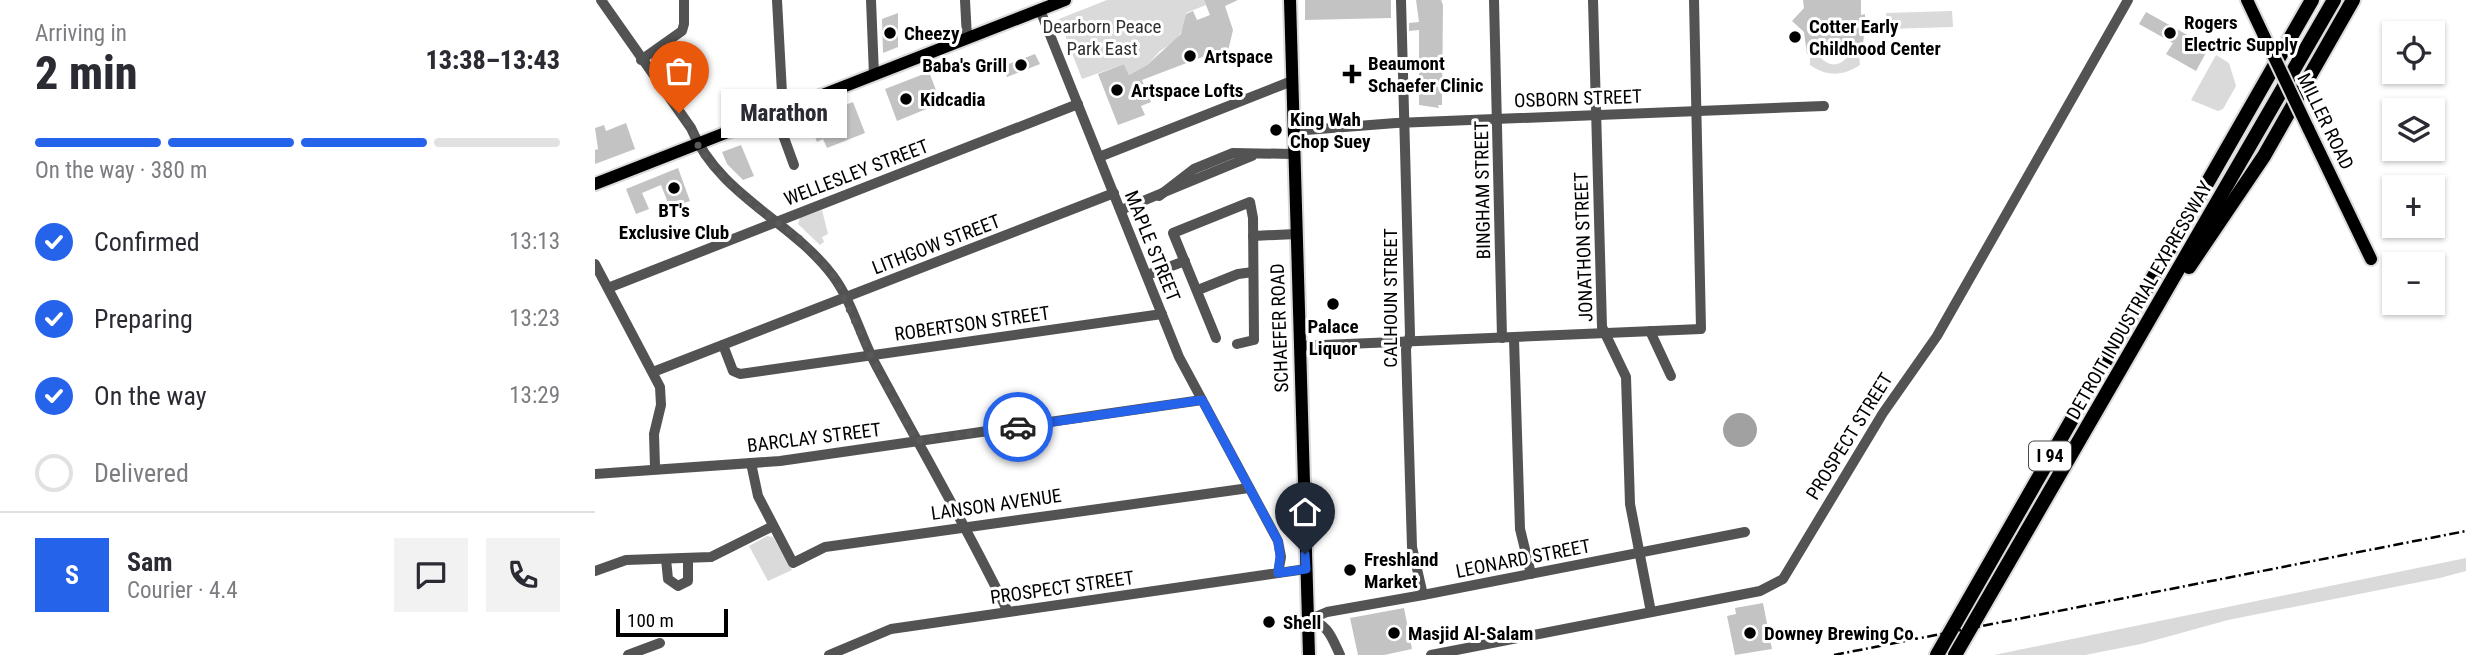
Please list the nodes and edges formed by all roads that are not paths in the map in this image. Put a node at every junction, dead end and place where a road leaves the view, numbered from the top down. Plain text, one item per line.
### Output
1 (601, 0) edge
2 (684, 0) edge
3 (777, 0) edge
4 (871, 0) edge
5 (965, 0) edge
6 (1065, 0) edge
7 (1290, 0) edge
8 (1401, 0) edge
9 (1494, 0) edge
10 (1593, 0) edge
11 (1694, 0) edge
12 (2128, 0) edge
13 (2247, 0) edge
14 (2312, 0) edge
15 (2334, 0) edge
16 (2353, 0) edge
17 (1040, 10) junction
18 (967, 38) junction
19 (641, 60) junction
20 (874, 75) junction
21 (1292, 80) junction
22 (1078, 104) junction
23 (1824, 106) dead end
24 (788, 108) junction
25 (1697, 111) junction
26 (775, 113) junction
27 (1597, 115) junction
28 (1498, 119) junction
29 (1404, 123) junction
30 (1293, 131) junction
31 (697, 144) junction
32 (1293, 154) junction
33 (1099, 158) junction
34 (794, 165) dead end
35 (595, 184) edge
36 (1114, 193) junction
37 (1121, 210) junction
38 (777, 222) junction
39 (1296, 234) junction
40 (1253, 236) junction
41 (2371, 259) dead end
42 (1185, 261) junction
43 (595, 264) edge
44 (1253, 272) junction
45 (1147, 275) junction
46 (608, 288) junction
47 (1198, 290) junction
48 (845, 297) junction
49 (1162, 314) junction
50 (2150, 318) junction
51 (1650, 331) junction
52 (1603, 333) junction
53 (1216, 338) dead end
54 (1502, 338) junction
55 (1514, 339) junction
56 (1408, 343) junction
57 (1237, 344) dead end
58 (723, 345) junction
59 (1299, 346) junction
60 (870, 355) junction
61 (653, 372) junction
62 (1671, 376) dead end
63 (1202, 400) junction
64 (916, 441) junction
65 (751, 463) junction
66 (655, 467) junction
67 (595, 474) edge
68 (1249, 488) junction
69 (773, 526) junction
70 (963, 526) junction
71 (1745, 532) dead end
72 (1639, 553) junction
73 (666, 559) junction
74 (688, 559) junction
75 (1306, 569) junction
76 (595, 571) edge
77 (1278, 573) junction
78 (1531, 574) junction
79 (1423, 596) junction
80 (1008, 612) junction
81 (1651, 612) junction
82 (1308, 620) junction
83 (660, 643) dead end
84 (628, 655) edge
85 (829, 655) edge
86 (1309, 655) edge
87 (1340, 655) edge
88 (1431, 655) edge
89 (1937, 655) edge
90 (1955, 655) edge

1 - 19 street
2 - 19 street
3 - 24 street
4 - 20 street
5 - 18 street
6 - 17 main road
7 - 21 main road, SCHAEFER ROAD
8 - 29 street, CALHOUN STREET
9 - 28 street, BINGHAM STREET
10 - 27 street, JONATHON STREET
11 - 25 street
12 - 81 street, PROSPECT STREET
13 - 41 main road, MILLER ROAD, bridge
14 - 89 highway, DETROIT INDUSTRIAL EXPRESSWAY / I 94
15 - 50 highway, DETROIT INDUSTRIAL EXPRESSWAY / I 94
16 - 50 highway
17 - 18 main road
17 - 22 street, MAPLE STREET
18 - 20 main road
19 - 31 street
20 - 24 main road
21 - 30 main road, SCHAEFER ROAD
21 - 33 street
22 - 33 street, MAPLE STREET
22 - 38 street, WELLESLEY STREET
23 - 25 street, OSBORN STREET
24 - 26 main road
25 - 27 street, OSBORN STREET
25 - 51 street
26 - 31 main road
26 - 34 street
27 - 28 street, OSBORN STREET
27 - 52 street, JONATHON STREET
28 - 29 street, OSBORN STREET
28 - 54 street, BINGHAM STREET
29 - 30 street, OSBORN STREET
29 - 56 street, CALHOUN STREET
30 - 32 main road, SCHAEFER ROAD
31 - 35 main road
31 - 38 street
32 - 37 street
32 - 39 main road, SCHAEFER ROAD
33 - 36 street, MAPLE STREET
36 - 37 street, MAPLE STREET
36 - 48 street, LITHGOW STREET
37 - 45 street, MAPLE STREET
38 - 46 street, WELLESLEY STREET
38 - 48 street
39 - 40 street
39 - 59 main road, SCHAEFER ROAD
40 - 42 street
40 - 44 street
42 - 45 street
42 - 47 street
43 - 46 street
44 - 47 street
44 - 57 street
45 - 49 street, MAPLE STREET
46 - 61 street
47 - 53 street
48 - 58 street, LITHGOW STREET
48 - 60 street
49 - 60 street, ROBERTSON STREET
49 - 63 street, MAPLE STREET
50 - 90 highway, DETROIT INDUSTRIAL EXPRESSWAY / I 94
51 - 52 street
51 - 62 street
52 - 55 street
52 - 72 street, JONATHON STREET
54 - 55 street
54 - 56 street
55 - 78 street
56 - 59 street
56 - 79 street, CALHOUN STREET
58 - 60 street, ROBERTSON STREET
58 - 61 street, LITHGOW STREET
59 - 75 main road, SCHAEFER ROAD
60 - 64 street
61 - 66 street
63 - 64 street, BARCLAY STREET
63 - 68 street, MAPLE STREET
64 - 65 street, BARCLAY STREET
64 - 70 street
65 - 66 street, BARCLAY STREET
65 - 69 street, LANSON AVENUE
66 - 67 street, BARCLAY STREET
68 - 70 street, LANSON AVENUE
68 - 77 street, MAPLE STREET
69 - 70 street, LANSON AVENUE
69 - 74 street
70 - 80 street
71 - 72 street, LEONARD STREET
72 - 78 street, LEONARD STREET
72 - 81 street, JONATHON STREET
73 - 74 street
73 - 74 street
73 - 76 street
75 - 77 street, PROSPECT STREET
75 - 82 main road, SCHAEFER ROAD
77 - 80 street, PROSPECT STREET
78 - 79 street, LEONARD STREET
79 - 82 street, LEONARD STREET
80 - 85 street, PROSPECT STREET
81 - 88 street, PROSPECT STREET
82 - 86 main road, SCHAEFER ROAD
82 - 87 street
83 - 84 street

